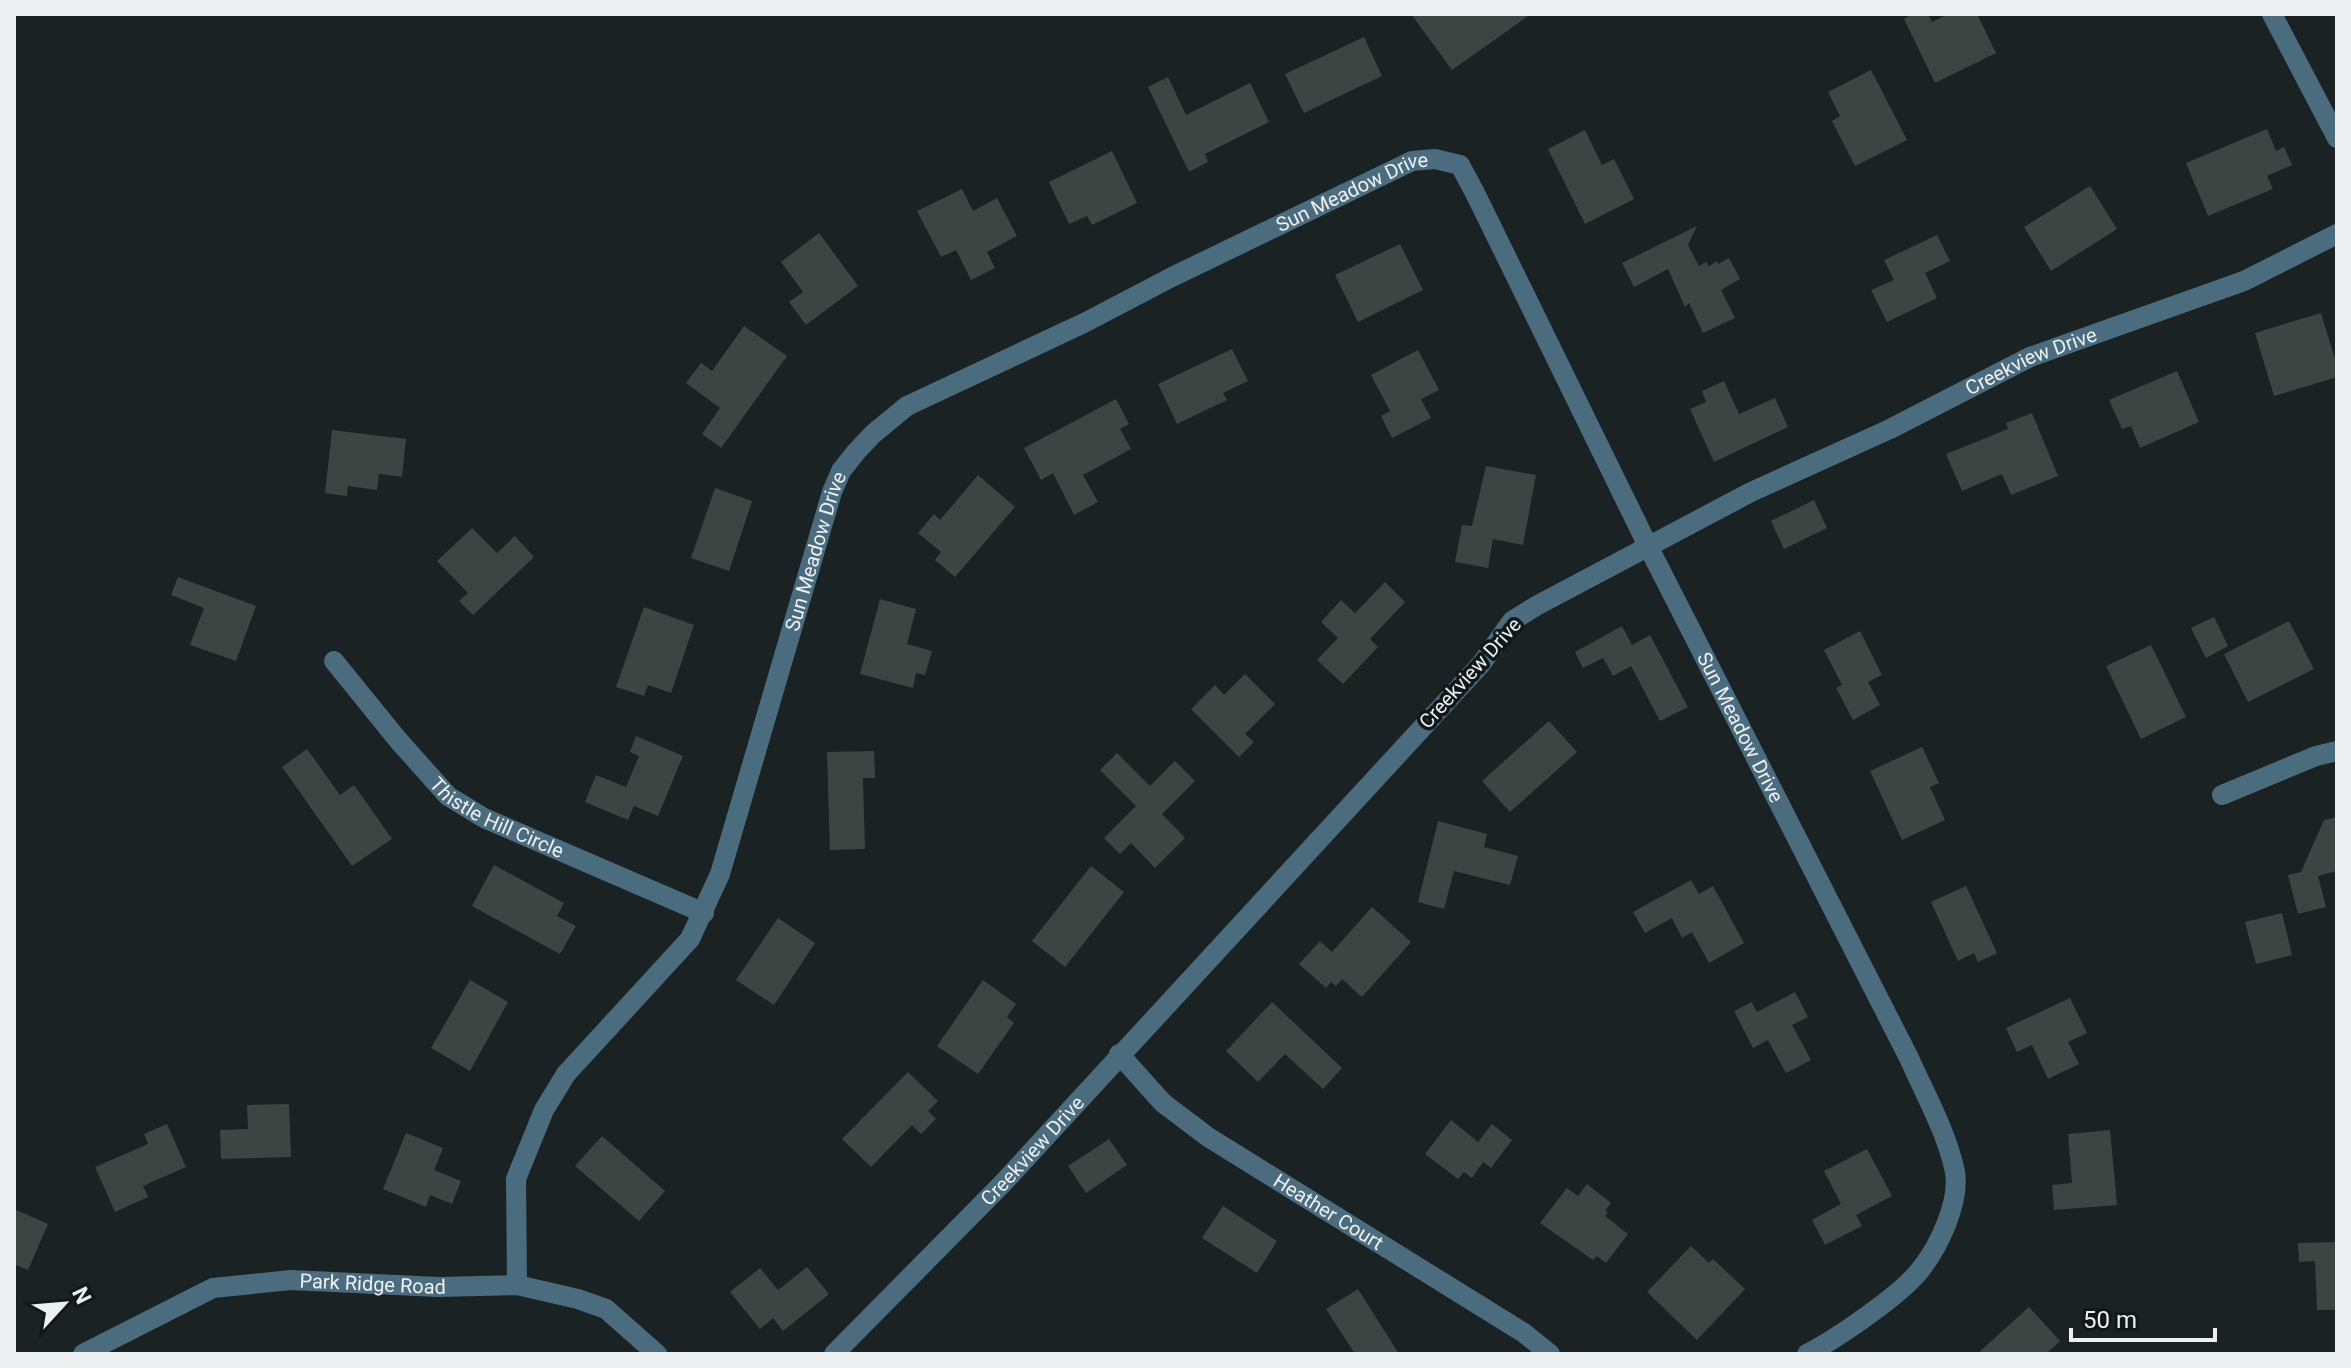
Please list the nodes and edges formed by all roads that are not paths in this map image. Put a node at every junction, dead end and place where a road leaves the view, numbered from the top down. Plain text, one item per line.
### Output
1 (2272, 14) edge
2 (2337, 138) edge
3 (2337, 234) edge
4 (1648, 546) junction
5 (334, 661) dead end
6 (2337, 751) edge
7 (2222, 795) dead end
8 (704, 913) junction
9 (1119, 1054) junction
10 (517, 1285) junction
11 (83, 1354) edge
12 (657, 1354) edge
13 (834, 1354) edge
14 (1550, 1354) edge
15 (1807, 1354) edge

1 - 2 street
3 - 4 street, Creekview Drive
4 - 8 street, Sun Meadow Drive
4 - 9 street, Creekview Drive
4 - 15 street, Sun Meadow Drive
5 - 8 street, Thistle Hill Circle
6 - 7 street
8 - 10 street, Sun Meadow Drive
9 - 13 street, Creekview Drive
9 - 14 street, Heather Court
10 - 11 street, Park Ridge Road
10 - 12 street, Park Ridge Road

